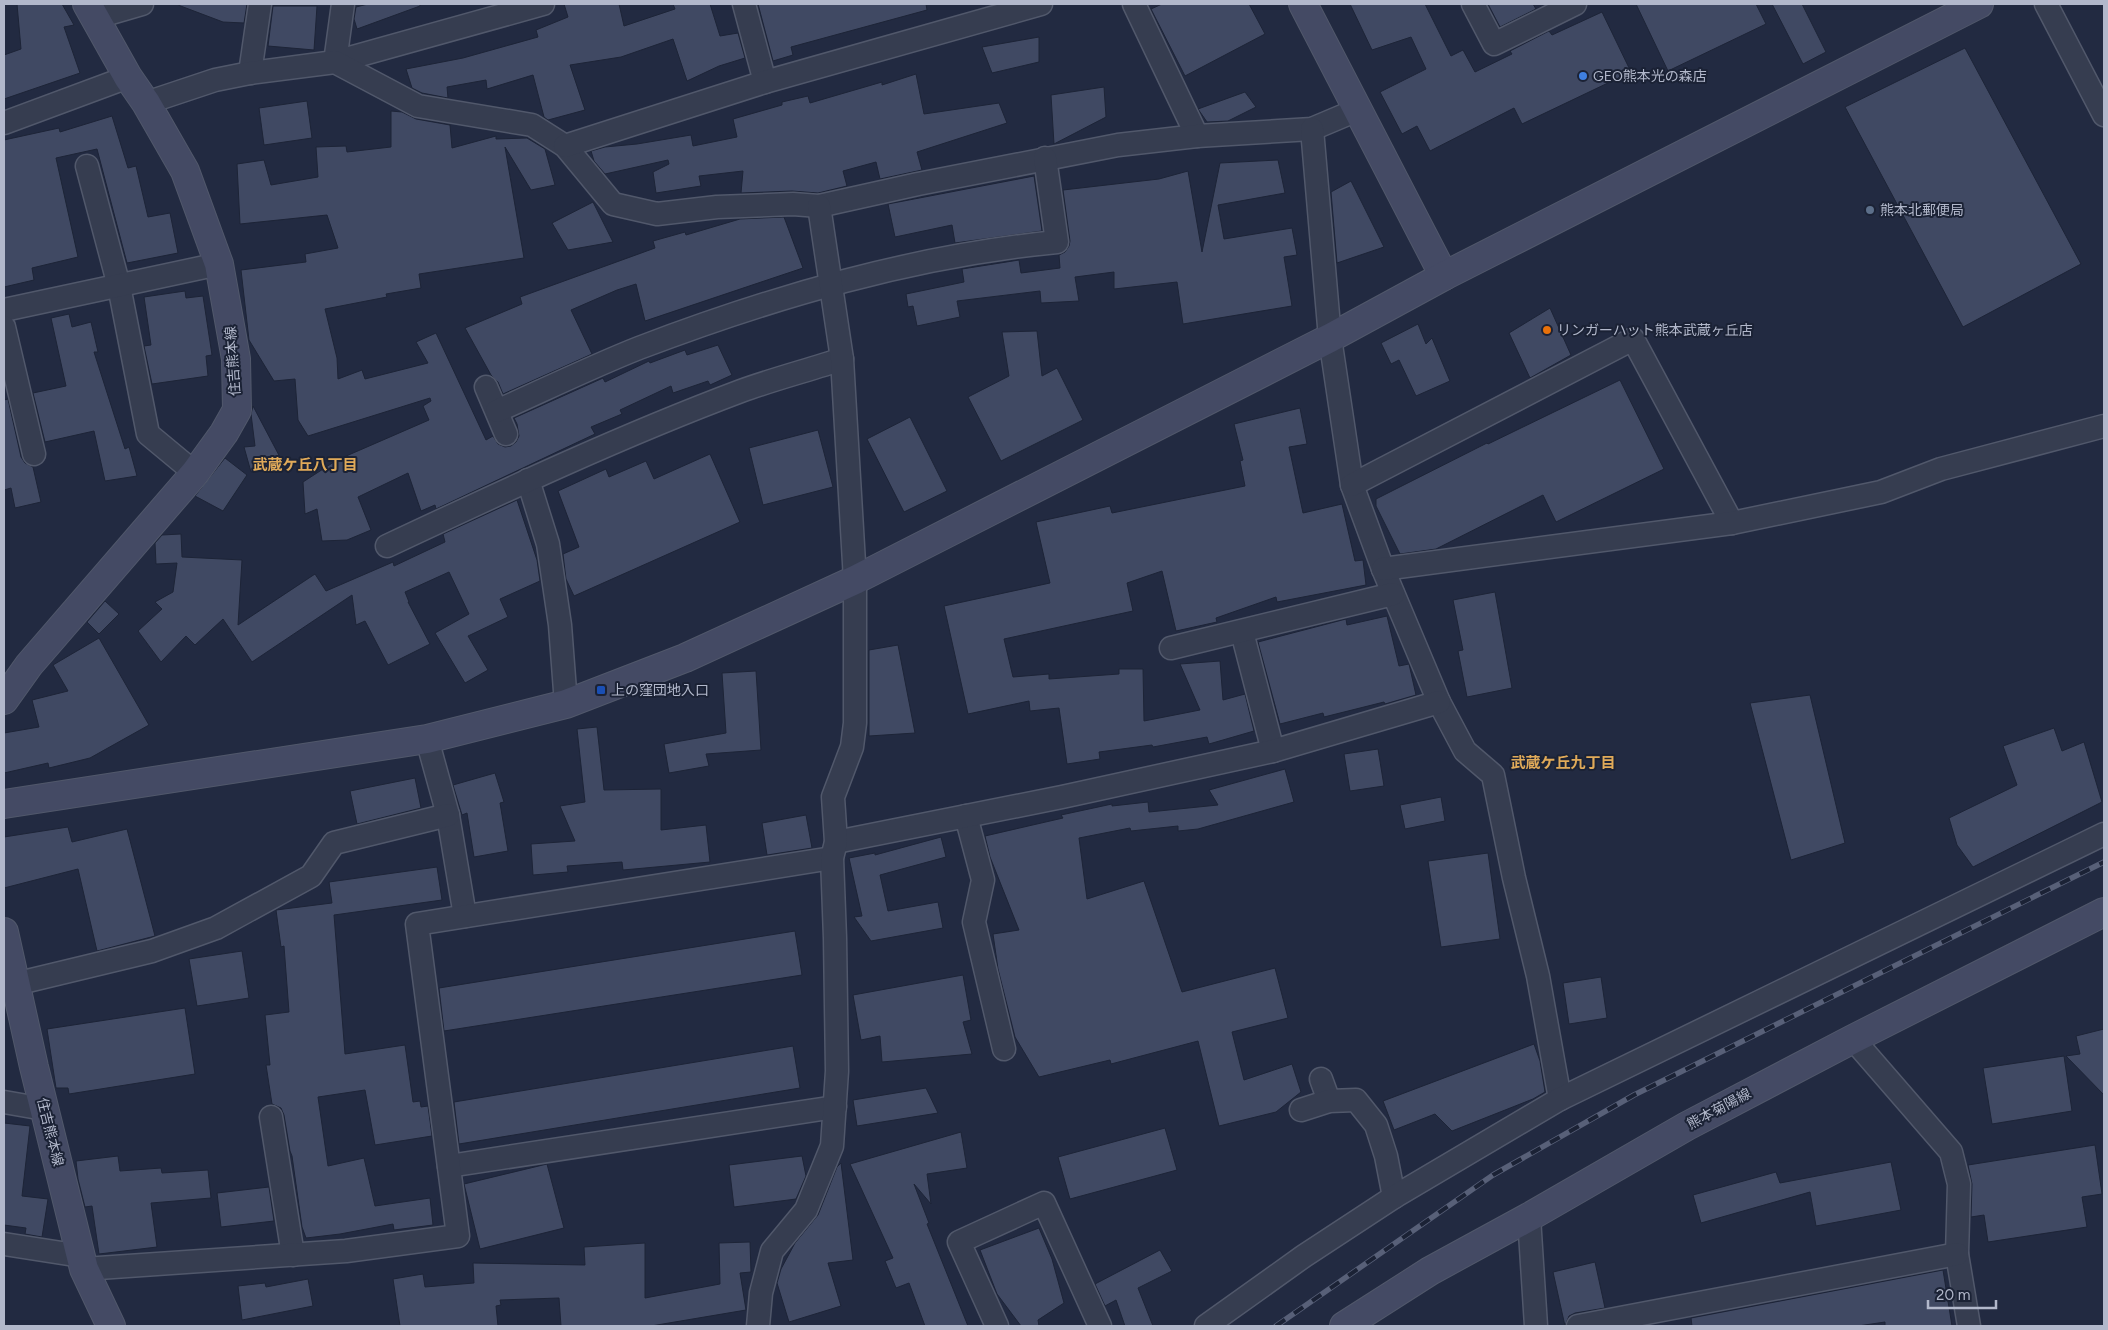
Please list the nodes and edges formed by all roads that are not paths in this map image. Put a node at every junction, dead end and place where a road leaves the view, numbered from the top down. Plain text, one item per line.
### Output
1 (142, 4) edge
2 (260, 4) edge
3 (343, 4) edge
4 (543, 4) edge
5 (744, 4) edge
6 (1041, 4) edge
7 (1134, 4) edge
8 (1303, 4) edge
9 (1473, 4) edge
10 (1575, 4) edge
11 (1979, 4) edge
12 (2046, 4) edge
13 (90, 11) edge
14 (335, 62) junction
15 (250, 72) junction
16 (128, 77) junction
17 (765, 82) junction
18 (146, 103) junction
19 (2102, 104) edge
20 (1357, 110) junction
21 (4, 123) edge
22 (1312, 130) junction
23 (1196, 136) junction
24 (565, 146) junction
25 (1045, 158) junction
26 (86, 166) dead end
27 (819, 206) junction
28 (220, 264) junction
29 (1444, 276) junction
30 (831, 285) junction
31 (119, 286) junction
32 (4, 310) edge
33 (4, 326) edge
34 (1330, 338) junction
35 (842, 359) junction
36 (486, 387) dead end
37 (496, 410) junction
38 (2104, 426) edge
39 (506, 434) dead end
40 (34, 454) dead end
41 (194, 473) junction
42 (528, 480) junction
43 (1352, 485) junction
44 (1732, 523) junction
45 (387, 546) dead end
46 (1383, 569) junction
47 (855, 580) junction
48 (1393, 594) junction
49 (1242, 632) junction
50 (1171, 648) dead end
51 (4, 700) edge
52 (1440, 702) junction
53 (566, 704) junction
54 (427, 740) junction
55 (1273, 752) junction
56 (4, 804) edge
57 (448, 816) junction
58 (966, 816) junction
59 (2104, 834) edge
60 (834, 850) junction
61 (2104, 912) edge
62 (465, 916) junction
63 (4, 932) edge
64 (10, 969) edge
65 (1853, 1038) junction
66 (1004, 1049) dead end
67 (1321, 1079) dead end
68 (1560, 1099) junction
69 (1329, 1101) junction
70 (4, 1102) edge
71 (834, 1107) junction
72 (44, 1109) junction
73 (1301, 1110) dead end
74 (271, 1117) dead end
75 (450, 1166) junction
76 (1394, 1197) junction
77 (1530, 1217) junction
78 (4, 1244) edge
79 (1957, 1254) junction
80 (293, 1255) junction
81 (83, 1263) junction
82 (111, 1326) edge
83 (758, 1326) edge
84 (997, 1326) edge
85 (1100, 1326) edge
86 (1206, 1326) edge
87 (1344, 1326) edge
88 (1536, 1326) edge
89 (1578, 1326) edge
90 (1969, 1326) edge

1 - 13 street
2 - 15 street
3 - 14 street
4 - 14 street
5 - 17 street
6 - 17 street
7 - 23 street
8 - 20 street
9 - 10 street
11 - 29 street
12 - 19 street
13 - 16 street, 住吉熊本線
14 - 15 street
14 - 24 street
15 - 18 street
16 - 18 street, 住吉熊本線
16 - 21 street
17 - 24 street
18 - 28 street, 住吉熊本線
20 - 22 street
20 - 29 street
22 - 23 street
22 - 34 street
23 - 25 street
24 - 27 street
25 - 27 street
25 - 30 street
26 - 31 street
27 - 30 street
28 - 31 street
28 - 41 street, 住吉熊本線
29 - 34 street
30 - 35 street
30 - 37 street
31 - 32 street
31 - 41 street
33 - 40 street
34 - 43 street
34 - 47 street
35 - 42 street
35 - 47 street
36 - 37 street
37 - 39 street
38 - 44 street
41 - 51 street, 住吉熊本線
42 - 45 street
42 - 53 street
43 - 44 street
43 - 46 street
44 - 46 street
46 - 48 street
47 - 53 street
47 - 60 street
48 - 49 street
48 - 52 street
49 - 50 street
49 - 55 street
52 - 55 street
52 - 68 street
53 - 54 street
54 - 56 street
54 - 57 street
55 - 58 street
57 - 62 street
57 - 64 street
58 - 60 street
58 - 66 street
59 - 68 street
60 - 62 street
60 - 71 street
61 - 65 street, 熊本菊陽線
62 - 75 street
63 - 64 street, 住吉熊本線
64 - 72 street, 住吉熊本線
65 - 77 street, 熊本菊陽線
65 - 79 street
67 - 69 street
68 - 76 street
69 - 73 street
69 - 76 street
70 - 72 street
71 - 75 street
71 - 83 street
72 - 81 street, 住吉熊本線
74 - 80 street
75 - 80 street
76 - 86 street
77 - 87 street, 熊本菊陽線
77 - 88 street
78 - 81 street
79 - 89 street
79 - 90 street
80 - 81 street
81 - 82 street, 住吉熊本線
84 - 85 street

